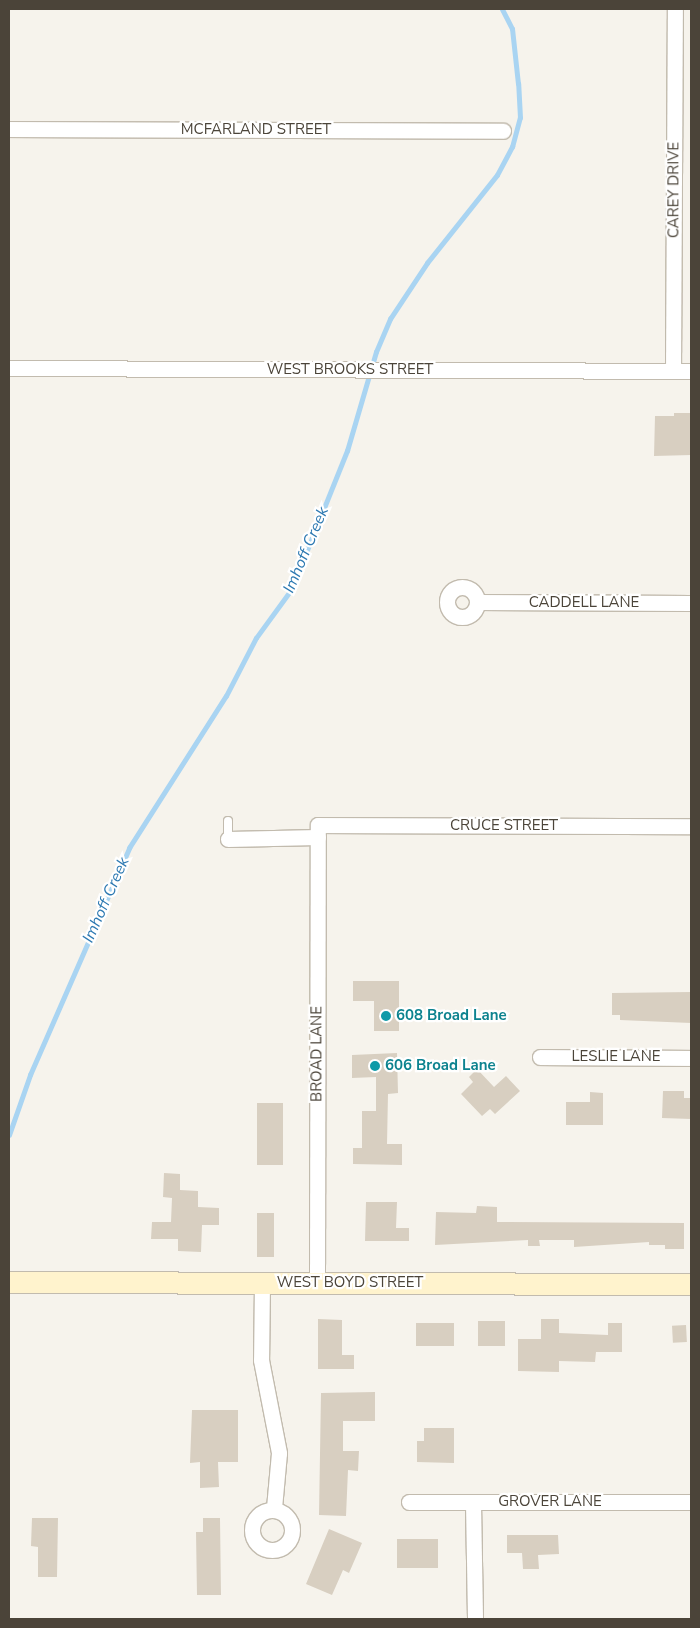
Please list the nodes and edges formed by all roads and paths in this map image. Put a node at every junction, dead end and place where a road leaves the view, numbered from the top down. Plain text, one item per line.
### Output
1 (675, 9) edge
2 (9, 129) edge
3 (503, 131) dead end
4 (9, 368) edge
5 (673, 371) junction
6 (691, 372) edge
7 (477, 602) dead end
8 (691, 603) edge
9 (228, 821) dead end
10 (691, 826) edge
11 (318, 831) junction
12 (228, 839) joint
13 (540, 1057) dead end
14 (691, 1058) edge
15 (11, 1282) edge
16 (262, 1283) junction
17 (317, 1283) junction
18 (691, 1284) edge
19 (409, 1502) dead end
20 (691, 1502) edge
21 (473, 1503) junction
22 (274, 1508) dead end
23 (475, 1619) edge

1 - 5 street, CAREY DRIVE
2 - 3 street, MCFARLAND STREET
4 - 5 street, WEST BROOKS STREET
5 - 6 street, WEST BROOKS STREET
7 - 8 street, CADDELL LANE
9 - 12 lane
10 - 11 street, CRUCE STREET
11 - 12 street, CRUCE STREET
11 - 17 street, BROAD LANE
13 - 14 street, LESLIE LANE
15 - 16 street, WEST BOYD STREET
16 - 17 street, WEST BOYD STREET
16 - 22 street
17 - 18 street, WEST BOYD STREET
19 - 21 street, GROVER LANE
20 - 21 street, GROVER LANE
21 - 23 street

